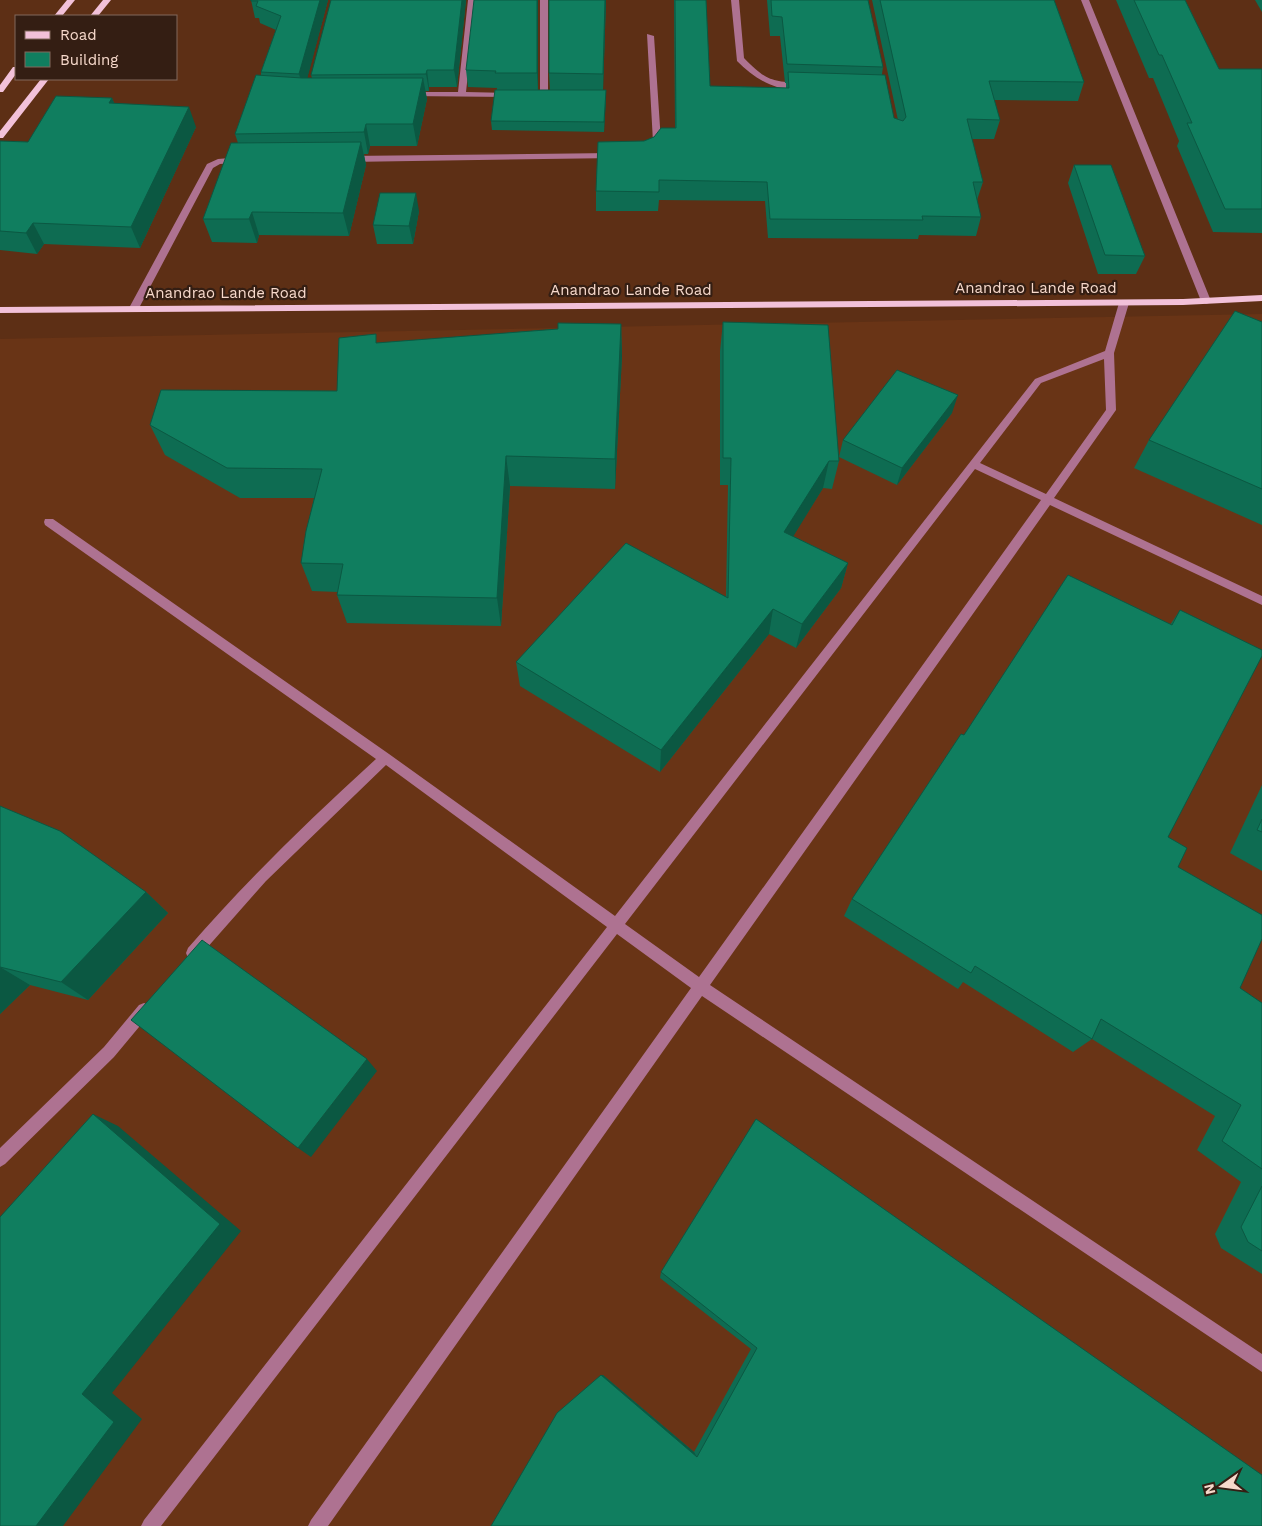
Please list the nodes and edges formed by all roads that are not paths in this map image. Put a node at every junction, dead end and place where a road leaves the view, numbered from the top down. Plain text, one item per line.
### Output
1 (71, 0) edge
2 (107, 0) edge
3 (472, 0) edge
4 (544, 0) edge
5 (735, 0) edge
6 (1085, 0) edge
7 (59, 15) edge
8 (95, 15) edge
9 (650, 36) dead end
10 (15, 70) edge
11 (44, 80) edge
12 (811, 88) edge
13 (0, 90) edge
14 (404, 94) edge
15 (462, 94) junction
16 (516, 95) edge
17 (535, 95) edge
18 (0, 136) edge
19 (623, 156) edge
20 (643, 156) edge
21 (336, 159) edge
22 (247, 160) edge
23 (1262, 298) edge
24 (1206, 301) junction
25 (1124, 302) junction
26 (134, 308) junction
27 (0, 310) edge
28 (1109, 353) junction
29 (974, 464) junction
30 (1047, 500) junction
31 (49, 522) dead end
32 (1262, 601) edge
33 (385, 758) junction
34 (616, 926) junction
35 (184, 963) edge
36 (700, 987) junction
37 (153, 1000) edge
38 (0, 1159) edge
39 (1262, 1364) edge
40 (150, 1526) edge
41 (317, 1526) edge

1 - 7 main road
2 - 8 main road
3 - 15 street
4 - 17 street
5 - 12 street
6 - 24 street
9 - 20 street
10 - 13 main road
11 - 18 main road
14 - 15 street
15 - 16 street
19 - 21 street
22 - 26 street
23 - 24 main road, Anandrao Lande Road
24 - 25 main road, Anandrao Lande Road
25 - 26 main road, Anandrao Lande Road
25 - 28 street
26 - 27 main road, Anandrao Lande Road
28 - 29 street
28 - 30 street
29 - 30 street
29 - 34 street
30 - 32 street
30 - 36 street
31 - 33 street
33 - 34 street
33 - 35 street
34 - 36 street
34 - 40 street
36 - 39 street
36 - 41 street
37 - 38 street

